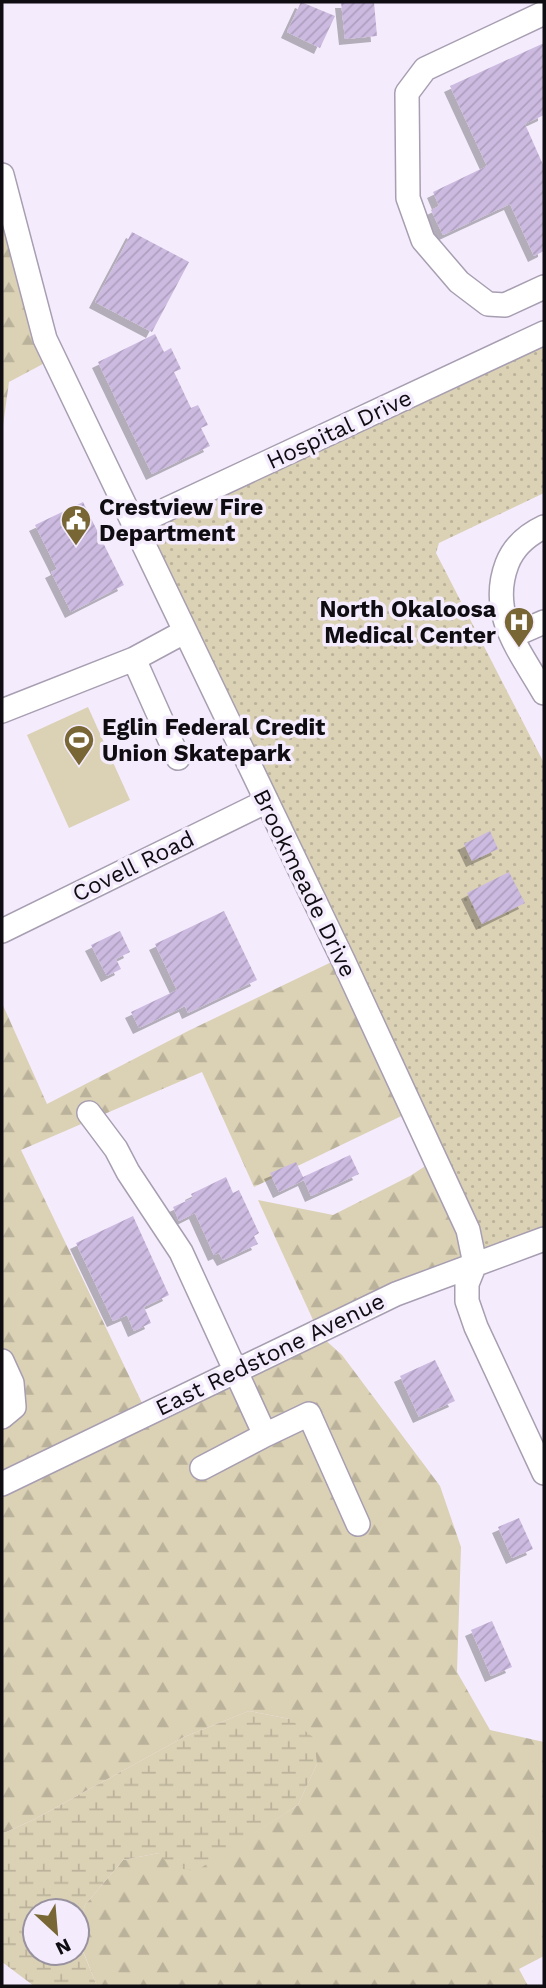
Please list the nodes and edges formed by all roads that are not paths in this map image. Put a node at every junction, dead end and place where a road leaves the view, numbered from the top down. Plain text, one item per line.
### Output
1 (544, 13) edge
2 (2, 175) edge
3 (544, 287) edge
4 (544, 333) edge
5 (133, 525) junction
6 (544, 527) edge
7 (544, 622) edge
8 (184, 632) junction
9 (512, 636) junction
10 (134, 659) junction
11 (544, 693) edge
12 (2, 711) edge
13 (178, 758) dead end
14 (265, 802) junction
15 (2, 932) edge
16 (89, 1114) dead end
17 (544, 1239) edge
18 (475, 1264) junction
19 (2, 1361) edge
20 (235, 1370) junction
21 (2, 1418) edge
22 (265, 1435) junction
23 (202, 1468) dead end
24 (544, 1473) edge
25 (2, 1484) edge
26 (358, 1524) dead end

1 - 3 street
2 - 5 street, Brookmeade Drive
4 - 5 street, Hospital Drive
5 - 8 street, Brookmeade Drive
6 - 9 street
7 - 9 street
8 - 10 street
8 - 14 street, Brookmeade Drive
9 - 11 street
10 - 12 street
10 - 13 street
14 - 15 street, Covell Road
14 - 18 street, Brookmeade Drive
16 - 20 street
17 - 18 street, East Redstone Avenue
18 - 20 street, East Redstone Avenue
18 - 24 street, Brookmeade Drive
19 - 21 street
20 - 22 street
20 - 25 street, East Redstone Avenue
22 - 23 street
22 - 26 street

